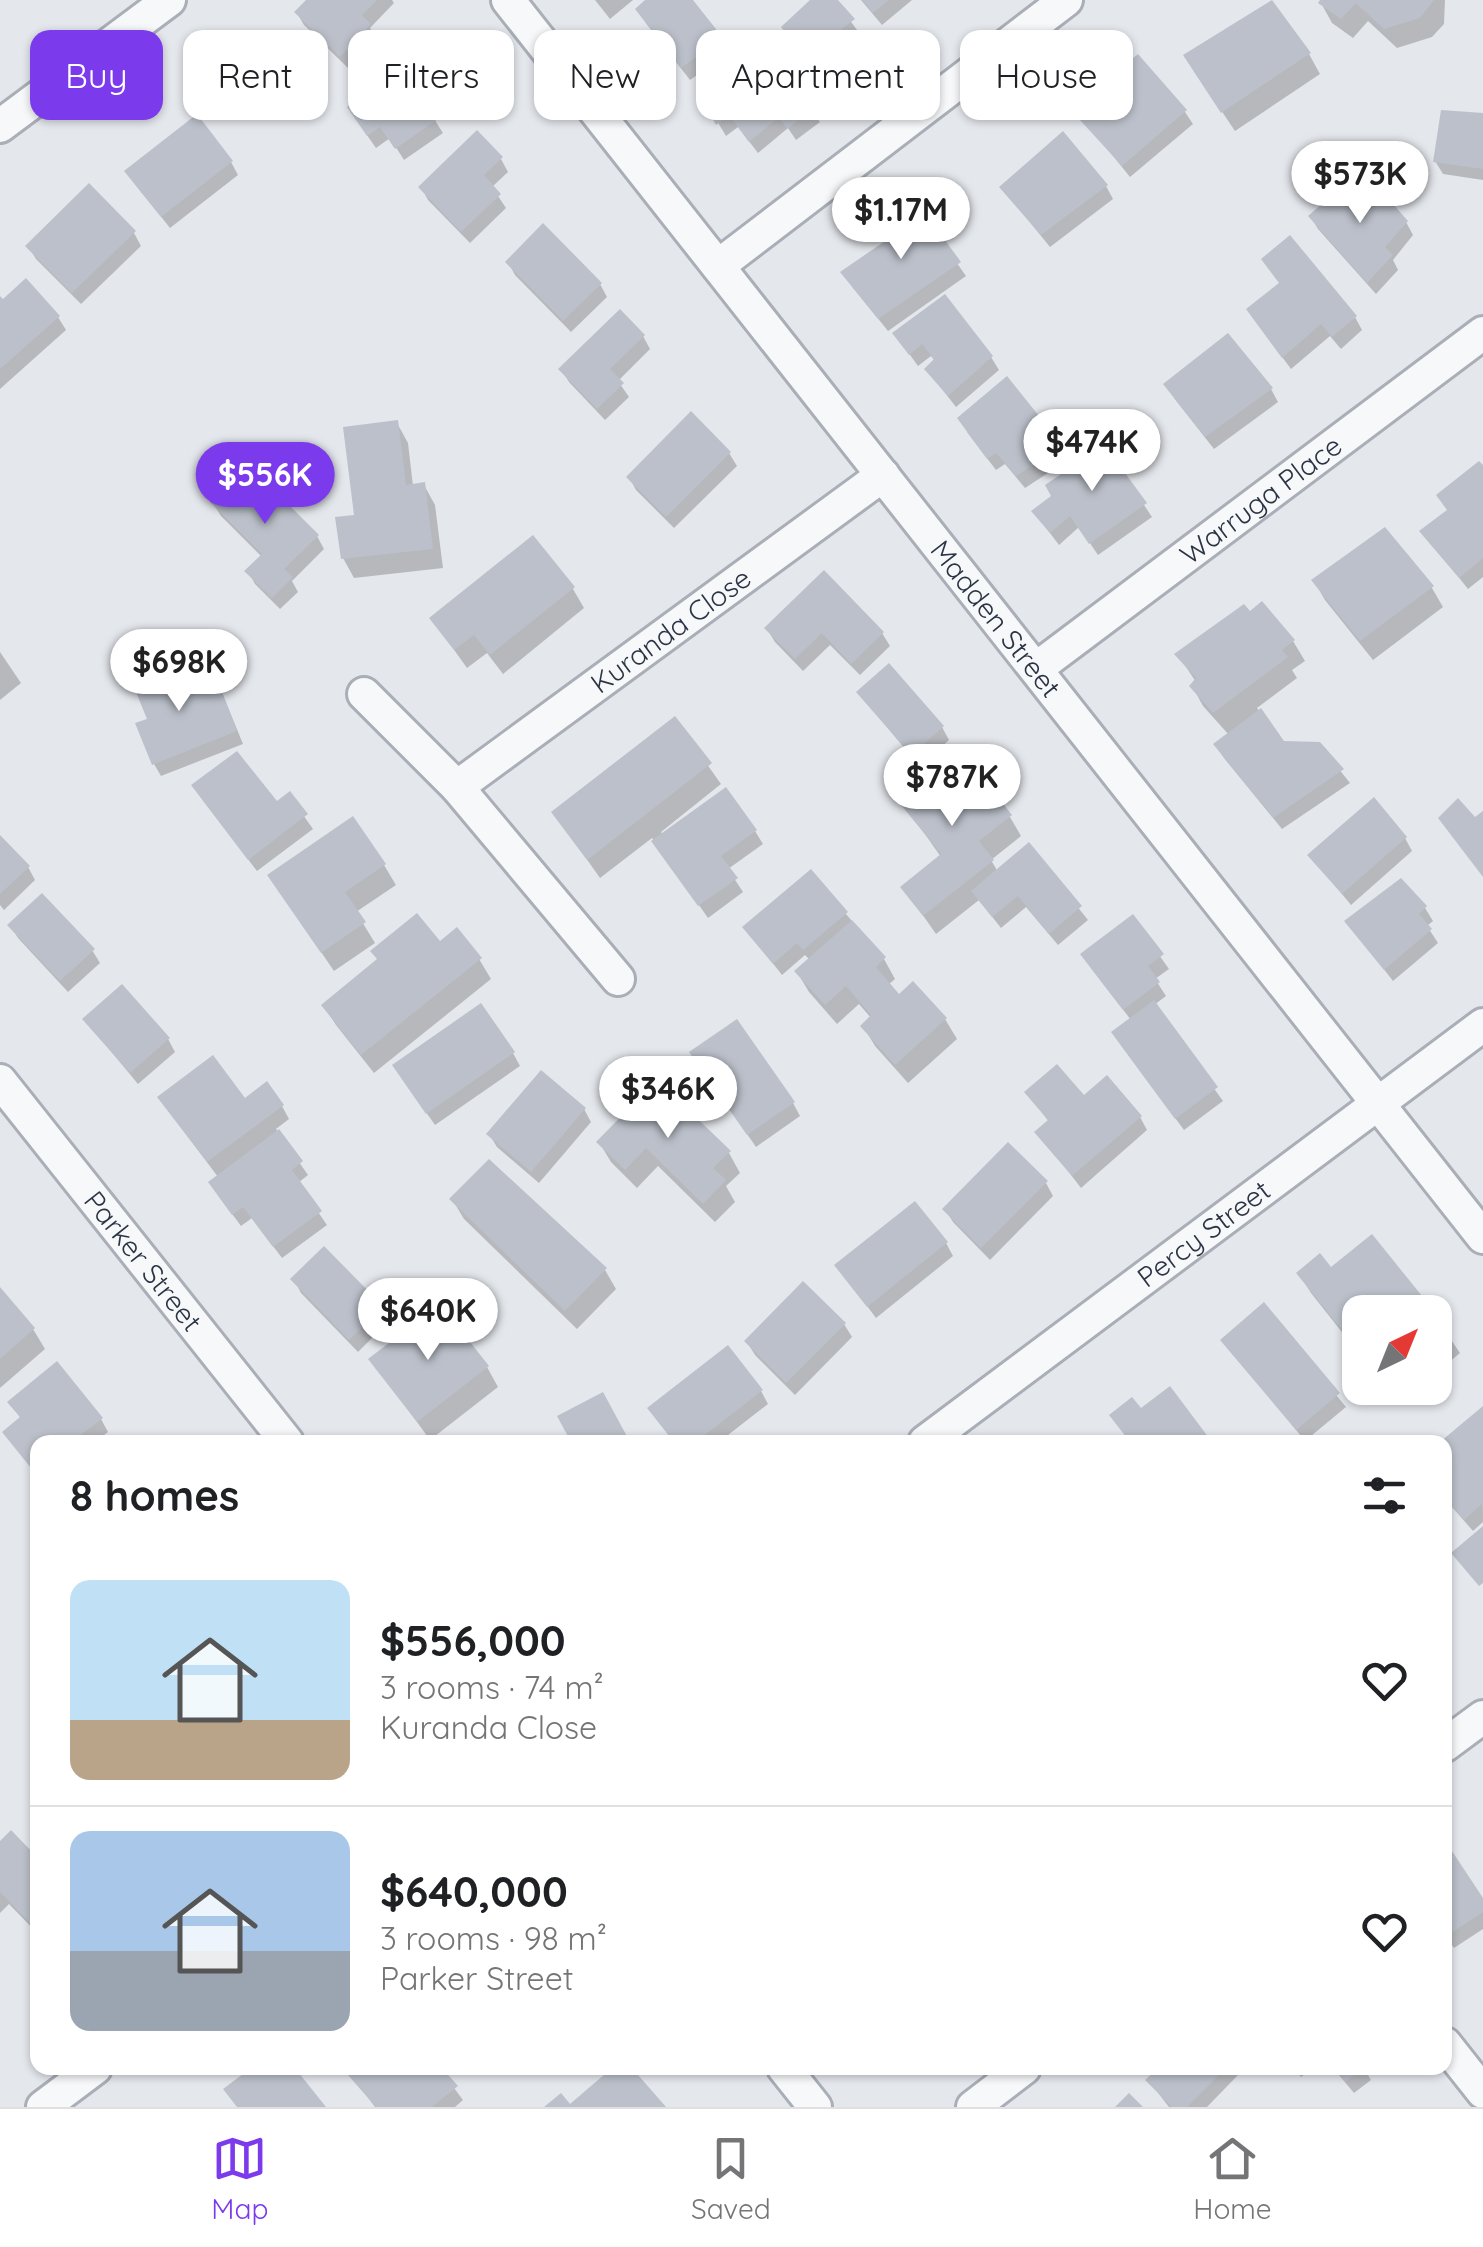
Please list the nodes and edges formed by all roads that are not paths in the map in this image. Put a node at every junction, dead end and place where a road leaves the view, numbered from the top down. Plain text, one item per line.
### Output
1 (169, 0) edge
2 (508, 0) edge
3 (1066, 0) edge
4 (0, 126) edge
5 (718, 266) junction
6 (1483, 333) edge
7 (882, 475) junction
8 (1037, 668) junction
9 (364, 694) dead end
10 (457, 787) junction
11 (618, 978) dead end
12 (1483, 1024) edge
13 (0, 1080) edge
14 (1379, 1104) junction
15 (1483, 1237) edge
16 (282, 1435) edge
17 (934, 1435) edge
18 (1483, 1717) edge
19 (1452, 1740) edge
20 (1452, 2053) edge
21 (86, 2075) edge
22 (790, 2075) edge
23 (1015, 2075) edge
24 (1483, 2092) edge
25 (43, 2107) edge
26 (815, 2107) edge
27 (973, 2107) edge

1 - 4 street
2 - 5 street, Madden Street
3 - 5 street
5 - 7 street, Madden Street
6 - 8 street, Warruga Place
7 - 8 street, Madden Street
7 - 10 street, Kuranda Close
8 - 14 street, Madden Street
9 - 10 street
10 - 11 street
12 - 14 street, Percy Street
13 - 16 street, Parker Street
14 - 15 street, Madden Street
14 - 17 street, Percy Street
18 - 19 street
20 - 24 street
21 - 25 street
22 - 26 street
23 - 27 street

